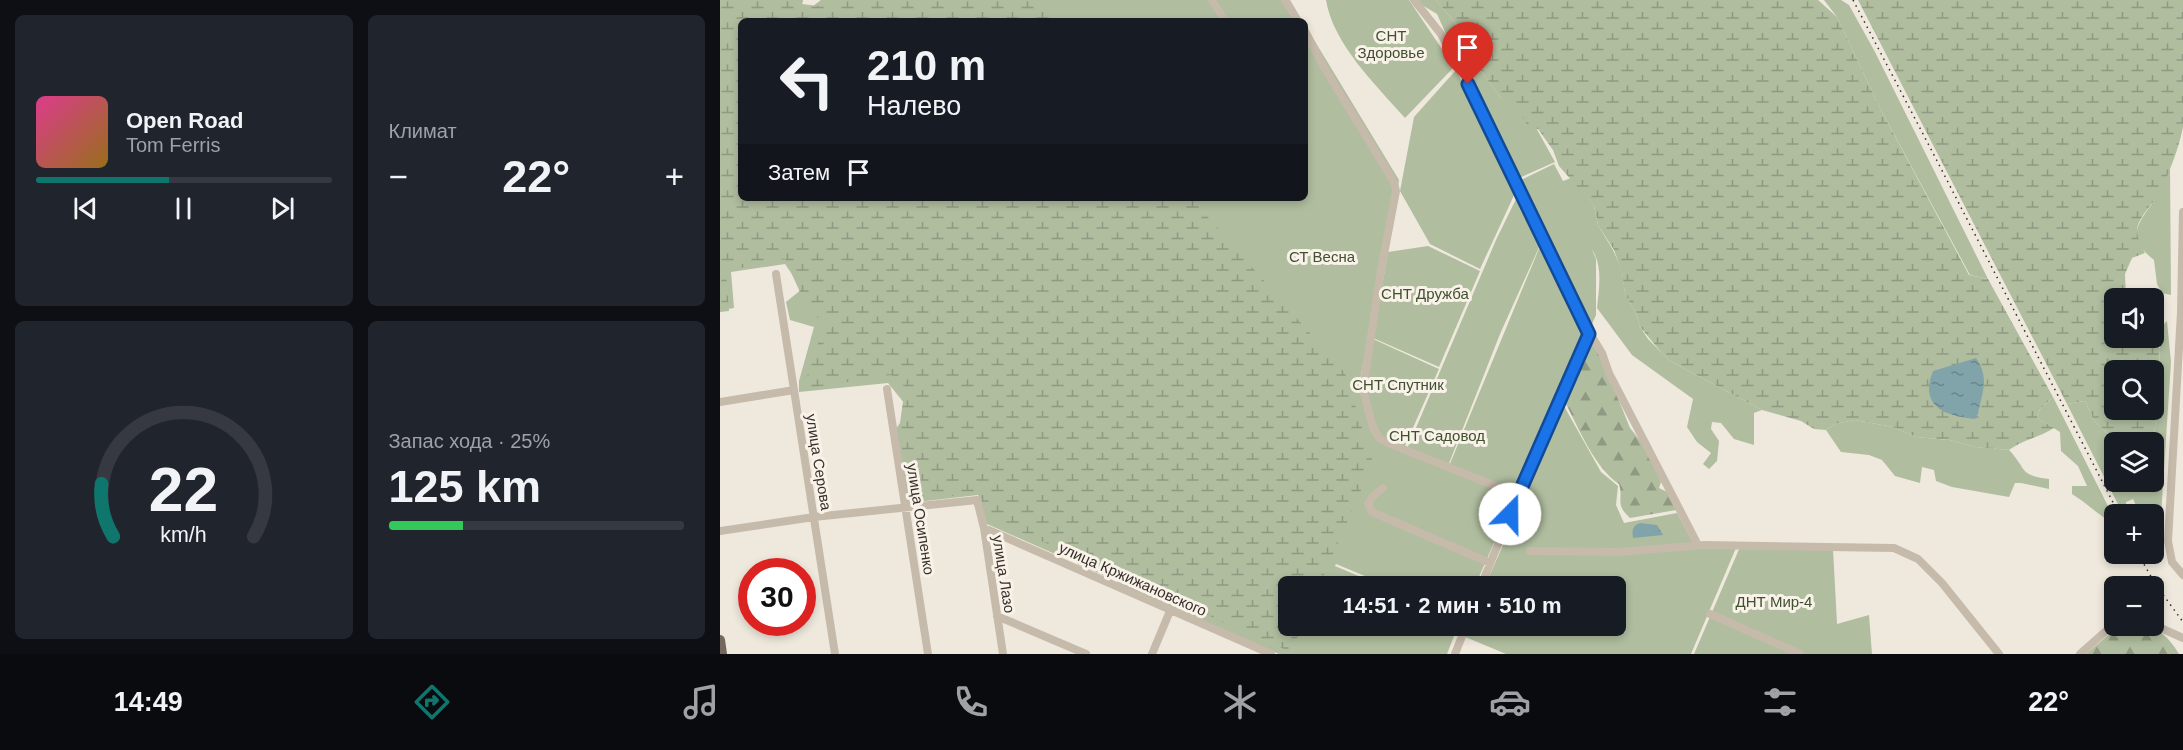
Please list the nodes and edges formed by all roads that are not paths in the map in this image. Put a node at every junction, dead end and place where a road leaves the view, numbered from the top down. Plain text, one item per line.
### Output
1 (1212, 0) edge
2 (1285, 0) edge
3 (1414, 0) edge
4 (1223, 18) edge
5 (1296, 18) edge
6 (1308, 37) edge
7 (2183, 212) edge
8 (776, 274) dead end
9 (1589, 334) junction
10 (886, 389) dead end
11 (794, 390) junction
12 (720, 402) edge
13 (1383, 488) dead end
14 (1518, 495) junction
15 (906, 507) junction
16 (814, 517) junction
17 (984, 528) junction
18 (720, 531) edge
19 (1698, 545) junction
20 (1530, 551) dead end
21 (1490, 563) junction
22 (2183, 575) edge
23 (1485, 576) edge
24 (1170, 611) junction
25 (1710, 614) dead end
26 (997, 616) junction
27 (2164, 629) edge
28 (2104, 633) edge
29 (1462, 636) edge
30 (2183, 638) edge
31 (720, 640) edge
32 (722, 654) edge
33 (835, 654) edge
34 (928, 654) edge
35 (1003, 654) edge
36 (1086, 654) edge
37 (1152, 654) edge
38 (1271, 654) edge
39 (1455, 654) edge
40 (1800, 654) edge
41 (1999, 654) edge
42 (2080, 654) edge

1 - 4 street
2 - 5 street
3 - 9 street
6 - 14 street
7 - 22 street
8 - 11 street, улица Серова
9 - 14 street
9 - 19 street
10 - 15 street, улица Осипенко
11 - 12 street
11 - 16 street, улица Серова
13 - 21 street
14 - 21 street
15 - 16 street
15 - 17 street, улица Лазо
15 - 34 street, улица Осипенко
16 - 18 street
16 - 33 street, улица Серова
17 - 24 street, улица Кржижановского
17 - 26 street, улица Лазо
19 - 20 street
19 - 41 street
21 - 23 street
24 - 37 street
24 - 38 street, улица Кржижановского
25 - 40 street
26 - 35 street, улица Лазо
26 - 36 street
27 - 30 street
28 - 42 street
29 - 39 street
31 - 32 main road

